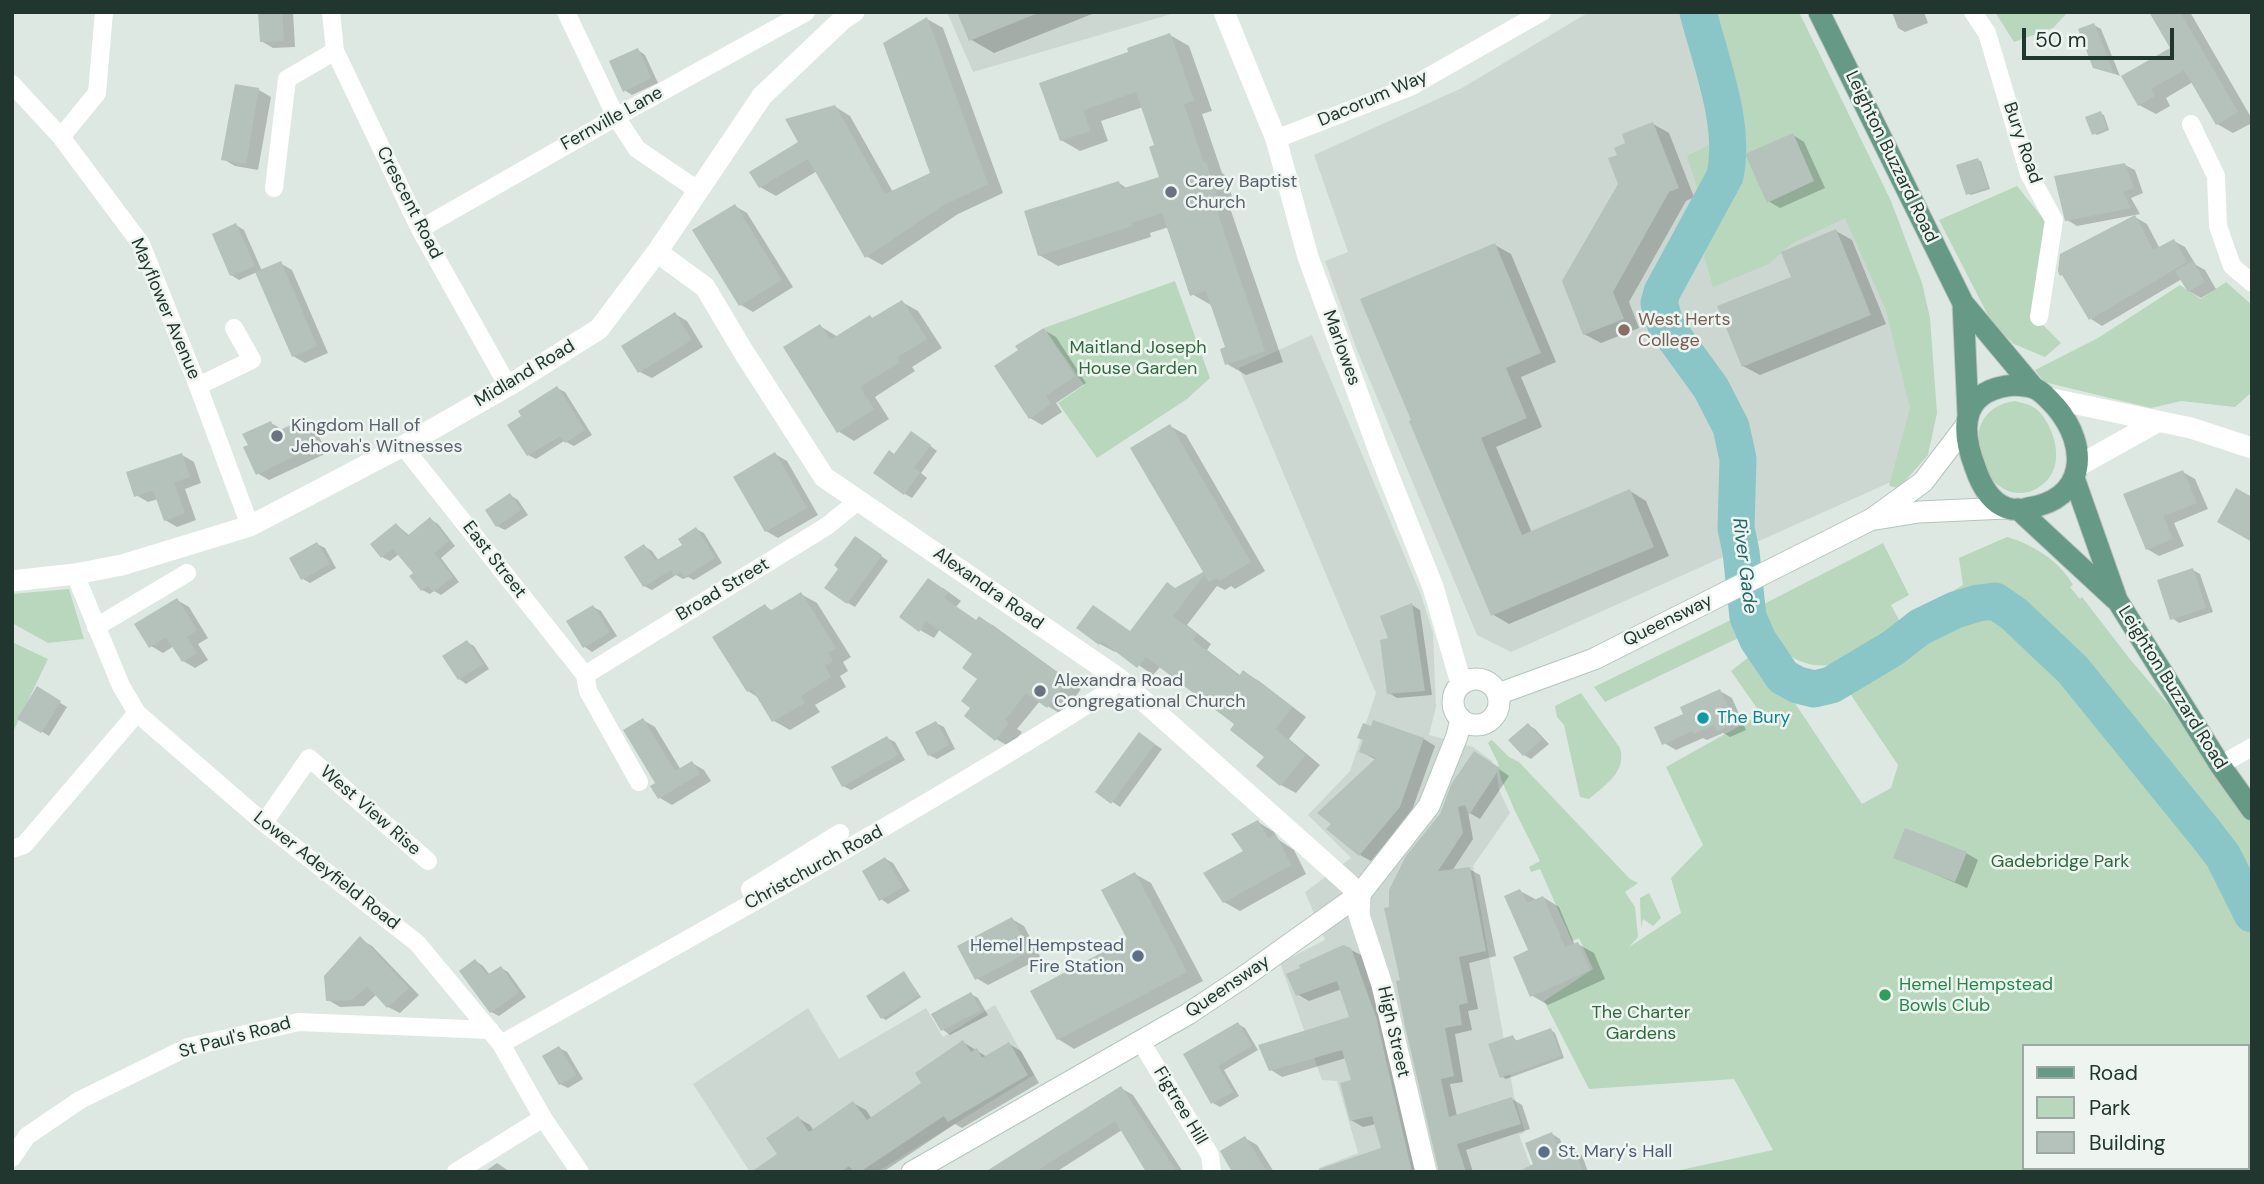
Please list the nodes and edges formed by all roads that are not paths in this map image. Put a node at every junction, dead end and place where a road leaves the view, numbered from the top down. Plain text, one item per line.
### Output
1 (103, 12) edge
2 (331, 12) edge
3 (566, 12) edge
4 (806, 12) edge
5 (1224, 12) edge
6 (1542, 12) edge
7 (1819, 12) edge
8 (1973, 12) edge
9 (845, 15) edge
10 (335, 51) junction
11 (12, 84) edge
12 (616, 117) junction
13 (2191, 124) dead end
14 (61, 137) junction
15 (1276, 139) junction
16 (274, 188) dead end
17 (699, 191) junction
18 (420, 229) junction
19 (657, 252) junction
20 (2252, 284) edge
21 (1963, 303) junction
22 (2039, 317) dead end
23 (234, 328) dead end
24 (198, 386) junction
25 (508, 386) junction
26 (2041, 393) junction
27 (1966, 420) junction
28 (2157, 422) junction
29 (402, 446) junction
30 (2252, 448) edge
31 (2076, 472) junction
32 (859, 500) junction
33 (2012, 508) junction
34 (1872, 519) junction
35 (250, 526) junction
36 (187, 573) dead end
37 (75, 574) junction
38 (12, 581) edge
39 (2117, 600) junction
40 (96, 626) junction
41 (585, 674) junction
42 (1118, 678) junction
43 (1461, 683) junction
44 (1498, 694) junction
45 (137, 713) junction
46 (1461, 719) junction
47 (2252, 747) edge
48 (2220, 765) junction
49 (639, 782) dead end
50 (2252, 810) edge
51 (264, 823) junction
52 (840, 833) dead end
53 (12, 849) edge
54 (428, 861) dead end
55 (1360, 894) junction
56 (756, 899) junction
57 (495, 1037) junction
58 (1141, 1042) junction
59 (544, 1118) junction
60 (12, 1158) edge
61 (456, 1172) edge
62 (580, 1172) edge
63 (912, 1172) edge
64 (1212, 1172) edge
65 (1426, 1172) edge

1 - 14 street
2 - 10 street, Crescent Road
3 - 12 street
4 - 12 street, Fernville Lane
5 - 15 street, Marlowes
6 - 15 street, Dacorum Way
7 - 21 main road, Leighton Buzzard Road
8 - 22 street, Bury Road
9 - 17 street, Midland Road
10 - 16 street
10 - 18 street, Crescent Road
11 - 14 street, Mayflower Avenue
12 - 17 street
12 - 18 street, Fernville Lane
13 - 20 street
14 - 24 street, Mayflower Avenue
15 - 43 street, Marlowes
17 - 19 street, Midland Road
18 - 25 street, Crescent Road
19 - 25 street, Midland Road
19 - 32 street, Alexandra Road
21 - 26 main road, Leighton Buzzard Road
21 - 27 main road, Leighton Buzzard Road
23 - 24 street
24 - 35 street, Mayflower Avenue
25 - 29 street, Midland Road
26 - 27 main road
26 - 28 street
26 - 31 main road
27 - 33 main road
27 - 34 street, Queensway
28 - 30 street
28 - 31 street
29 - 35 street, Midland Road
29 - 41 street, East Street
31 - 33 main road
31 - 39 main road, Leighton Buzzard Road
32 - 41 street, Broad Street
32 - 42 street, Alexandra Road
33 - 34 street, Queensway
33 - 39 main road, Leighton Buzzard Road
34 - 44 street, Queensway
35 - 37 street, Midland Road
36 - 40 street
37 - 38 street, Midland Road
37 - 40 street, Lower Adeyfield Road
39 - 48 main road, Leighton Buzzard Road
40 - 45 street, Lower Adeyfield Road
41 - 49 street, East Street
42 - 55 street, Alexandra Road
42 - 56 street, Christchurch Road
43 - 44 street
43 - 46 street
44 - 46 street
45 - 51 street, Lower Adeyfield Road
45 - 53 street
46 - 55 street, Queensway
47 - 48 street
48 - 50 main road, Leighton Buzzard Road
51 - 54 street, West View Rise
51 - 57 street, Lower Adeyfield Road
52 - 56 street
55 - 58 street, Queensway
55 - 65 street, High Street
56 - 57 street, Christchurch Road
57 - 59 street, Lower Adeyfield Road
57 - 60 street, St Paul's Road
58 - 63 street, Queensway
58 - 64 street, Figtree Hill
59 - 61 street
59 - 62 street, Lower Adeyfield Road

